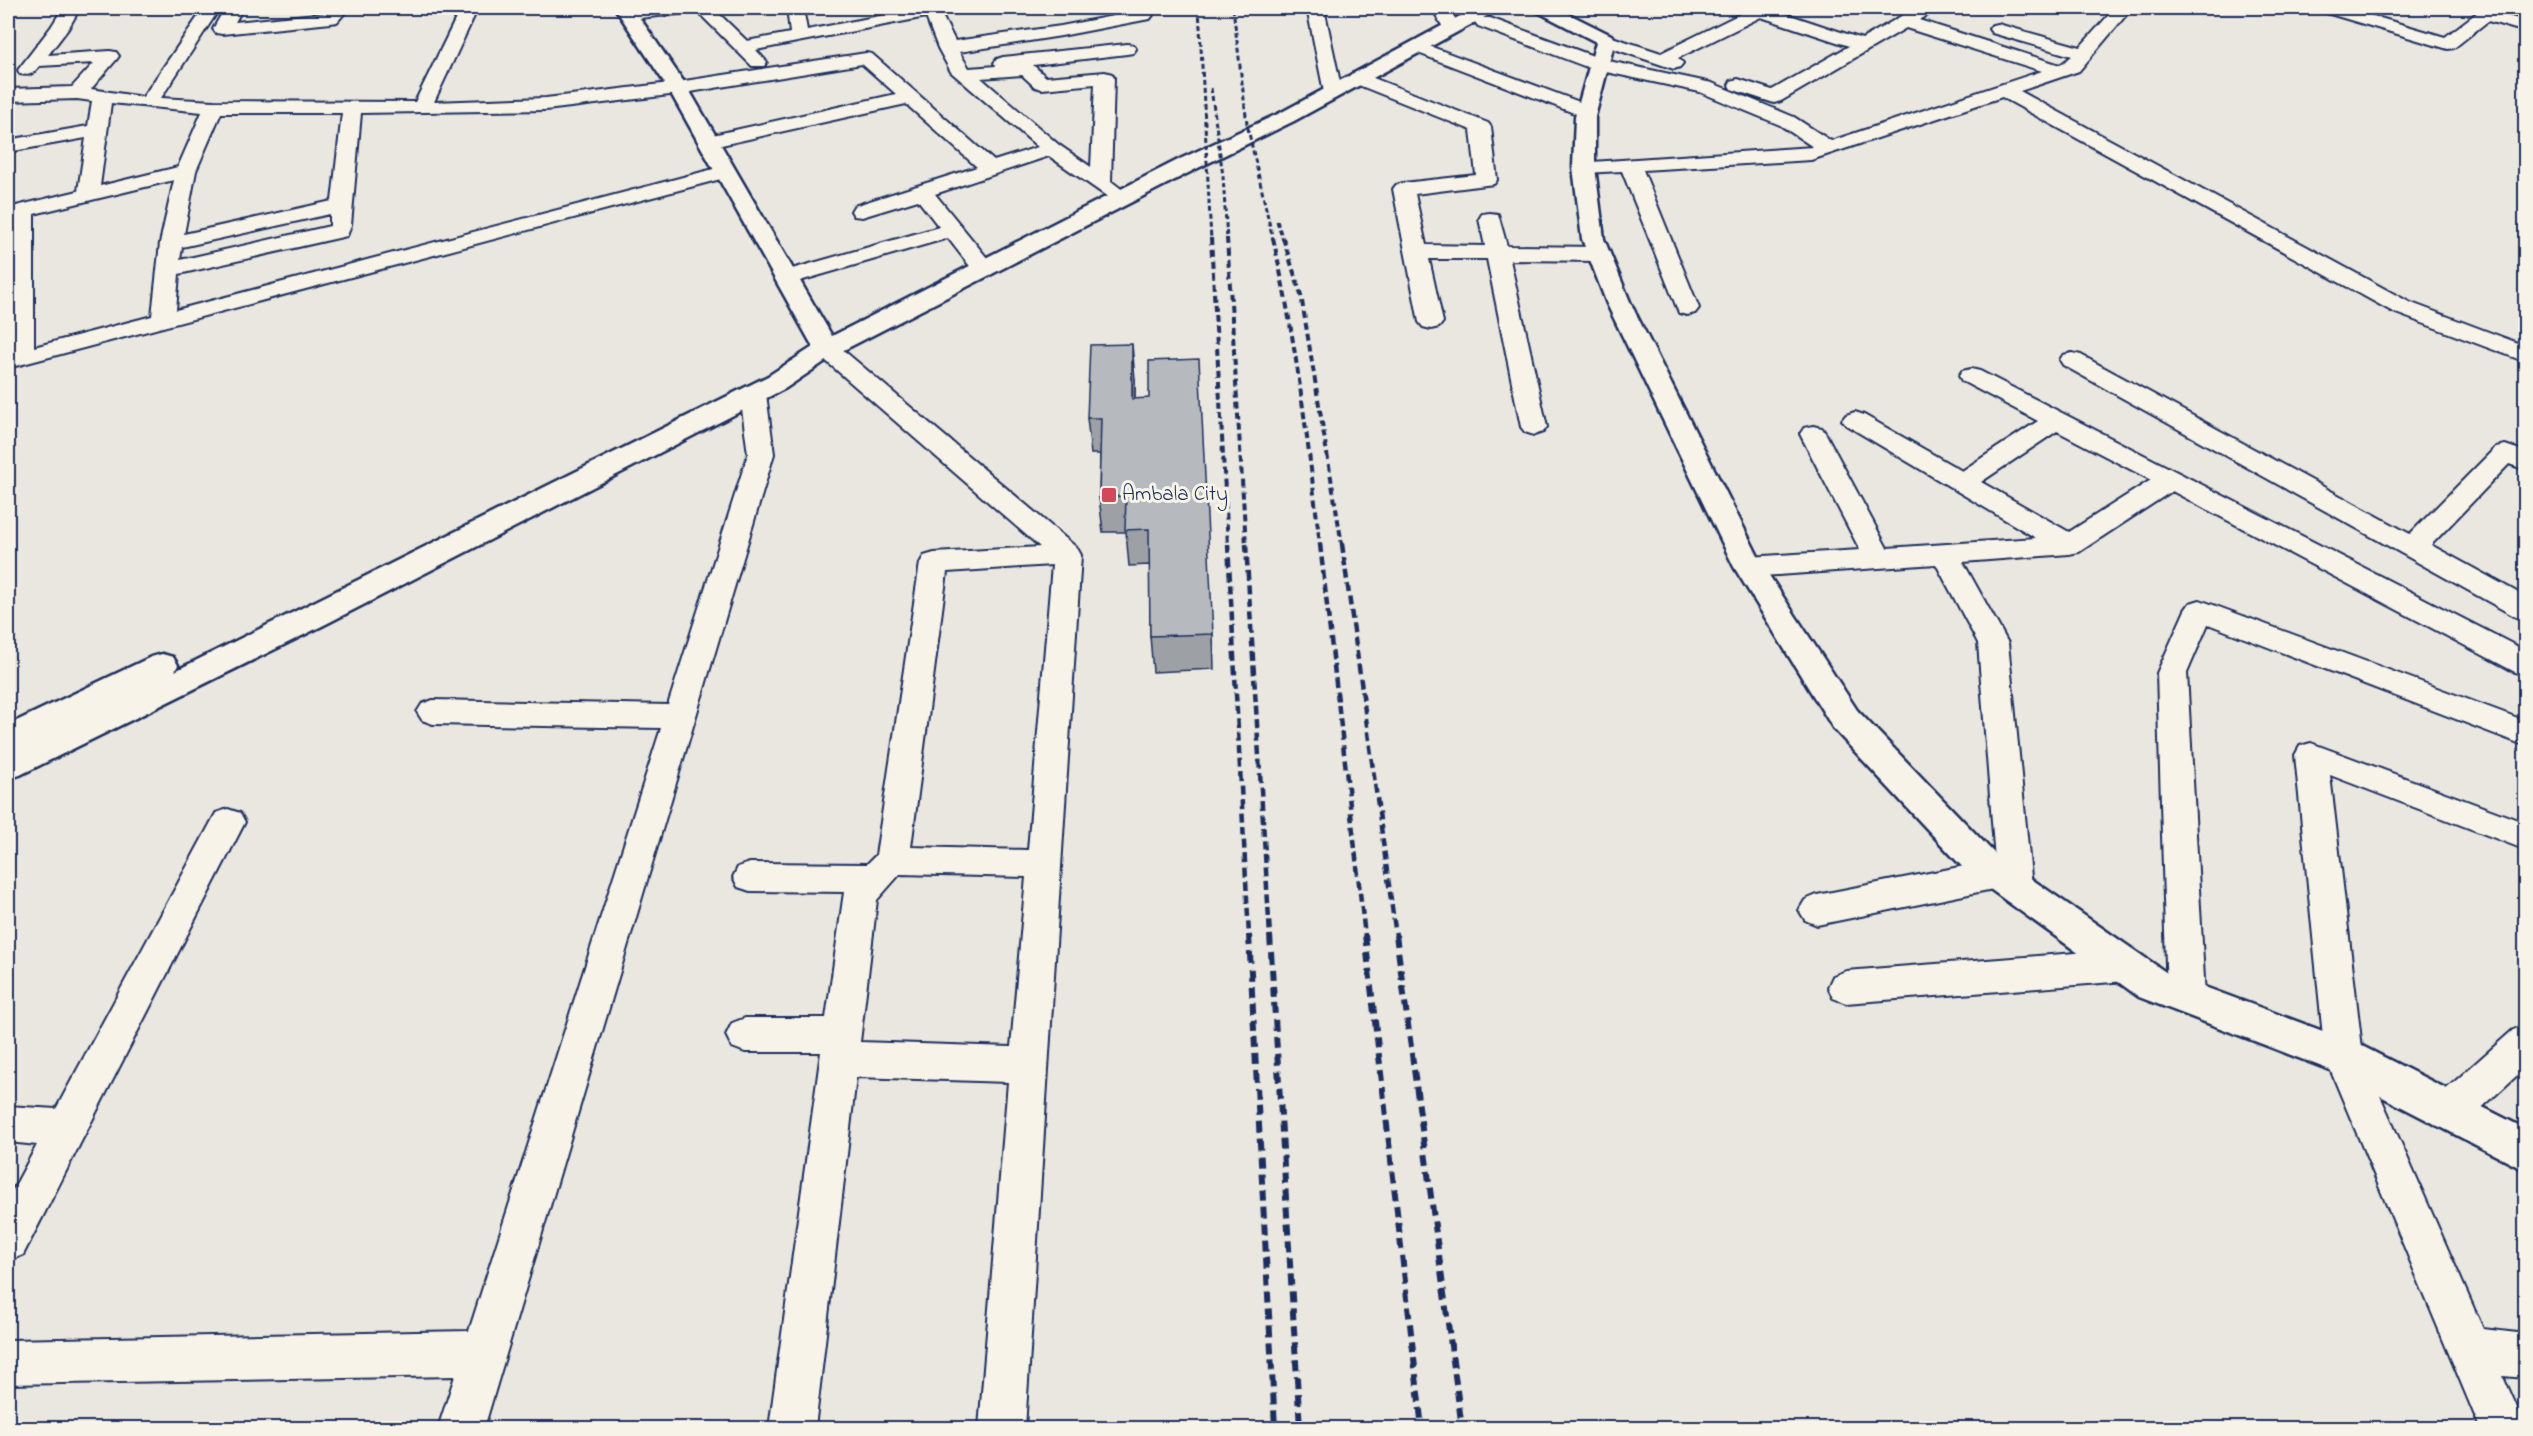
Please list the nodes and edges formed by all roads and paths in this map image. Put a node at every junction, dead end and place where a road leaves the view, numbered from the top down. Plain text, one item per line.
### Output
1 (71, 8) edge
2 (212, 8) edge
3 (234, 8) edge
4 (340, 8) edge
5 (469, 8) edge
6 (694, 8) edge
7 (704, 8) edge
8 (795, 8) edge
9 (1142, 8) edge
10 (1315, 8) edge
11 (1442, 8) edge
12 (1545, 8) edge
13 (1799, 8) edge
14 (1926, 8) edge
15 (1997, 8) edge
16 (2124, 8) edge
17 (2289, 8) edge
18 (2302, 8) edge
19 (2330, 8) edge
20 (930, 9) edge
21 (1757, 9) edge
22 (626, 11) edge
23 (1491, 14) edge
24 (1947, 14) dead end
25 (1784, 18) junction
26 (1896, 26) junction
27 (1451, 27) junction
28 (2526, 27) edge
29 (799, 36) junction
30 (1863, 45) junction
31 (745, 47) junction
32 (947, 48) junction
33 (1128, 49) dead end
34 (1424, 50) junction
35 (1603, 52) junction
36 (2084, 54) junction
37 (1663, 59) junction
38 (36, 61) junction
39 (961, 71) junction
40 (2061, 71) junction
41 (768, 74) junction
42 (1362, 76) junction
43 (2036, 80) junction
44 (8, 87) edge
45 (678, 88) junction
46 (2006, 91) junction
47 (1333, 92) junction
48 (77, 93) junction
49 (8, 95) edge
50 (102, 96) junction
51 (910, 97) junction
52 (148, 103) junction
53 (214, 107) junction
54 (422, 108) junction
55 (352, 109) junction
56 (1586, 111) junction
57 (97, 130) junction
58 (708, 142) junction
59 (8, 146) edge
60 (1829, 148) junction
61 (1052, 149) junction
62 (1630, 164) junction
63 (1584, 167) junction
64 (991, 169) junction
65 (186, 171) junction
66 (725, 172) junction
67 (1101, 183) junction
68 (922, 191) junction
69 (88, 195) junction
70 (1122, 198) junction
71 (342, 205) junction
72 (862, 211) dead end
73 (15, 212) edge
74 (1490, 219) dead end
75 (953, 230) junction
76 (339, 231) junction
77 (171, 243) junction
78 (1416, 252) junction
79 (1497, 253) junction
80 (1599, 254) junction
81 (984, 269) junction
82 (168, 270) junction
83 (335, 274) junction
84 (786, 278) junction
85 (1686, 308) dead end
86 (163, 319) junction
87 (1431, 322) dead end
88 (827, 349) junction
89 (2526, 355) edge
90 (15, 359) edge
91 (2072, 360) dead end
92 (1971, 376) dead end
93 (753, 394) junction
94 (1855, 420) dead end
95 (2056, 420) junction
96 (1534, 427) dead end
97 (1813, 434) dead end
98 (2526, 462) edge
99 (2170, 480) junction
100 (1962, 483) junction
101 (2069, 545) junction
102 (2413, 547) junction
103 (1945, 554) junction
104 (1067, 555) junction
105 (1878, 558) junction
106 (1749, 567) junction
107 (2526, 610) edge
108 (2526, 664) edge
109 (433, 712) dead end
110 (680, 717) junction
111 (2526, 734) edge
112 (8, 739) edge
113 (8, 766) edge
114 (228, 822) dead end
115 (2526, 837) edge
116 (1044, 864) junction
117 (884, 869) junction
118 (750, 877) dead end
119 (2006, 881) junction
120 (1817, 910) dead end
121 (2126, 965) junction
122 (1846, 987) dead end
123 (2186, 997) junction
124 (745, 1035) dead end
125 (2526, 1042) edge
126 (841, 1047) junction
127 (2344, 1058) junction
128 (1029, 1065) junction
129 (2449, 1112) junction
130 (8, 1124) edge
131 (67, 1128) junction
132 (2526, 1151) edge
133 (8, 1240) edge
134 (2469, 1350) junction
135 (484, 1353) junction
136 (2526, 1356) edge
137 (8, 1362) edge
138 (461, 1428) edge
139 (792, 1428) edge
140 (1002, 1428) edge
141 (2503, 1428) edge

1 - 38 street
2 - 52 street
3 - 4 street
5 - 54 street
6 - 22 street
7 - 31 street
8 - 29 street
9 - 32 street
10 - 47 street
11 - 27 street
12 - 35 main road
13 - 25 street
14 - 24 street
14 - 26 street
15 - 36 street
16 - 36 street
17 - 18 street
19 - 28 street
20 - 29 street
20 - 32 street
21 - 25 street
21 - 37 street
22 - 45 main road
23 - 27 main road
23 - 34 main road
23 - 35 street
25 - 30 street
26 - 30 street
26 - 40 street
26 - 43 street
27 - 42 main road
29 - 31 street
30 - 37 street
31 - 41 street
32 - 39 street
33 - 39 street
34 - 42 main road
34 - 56 street
35 - 37 street
35 - 56 main road
35 - 60 street
36 - 40 street
38 - 44 street
38 - 48 street
39 - 61 street
39 - 67 street
40 - 43 street
41 - 45 street
41 - 51 street
42 - 47 main road
42 - 78 street
43 - 46 street
45 - 54 street
45 - 58 main road
46 - 60 street
46 - 89 street
47 - 70 main road
48 - 49 street
48 - 50 street
50 - 52 street
50 - 57 street
51 - 58 street
51 - 64 street
52 - 53 street
53 - 55 street
53 - 65 street
54 - 55 street
55 - 71 street
56 - 63 main road
57 - 59 street
57 - 69 street
58 - 66 main road
60 - 62 street
61 - 64 street
61 - 67 street
62 - 63 street
62 - 85 street
63 - 80 main road
64 - 68 street
65 - 69 street
65 - 77 street
66 - 83 street
66 - 84 main road
67 - 70 street
68 - 72 street
68 - 75 street
69 - 73 street
70 - 81 main road
71 - 76 street
71 - 77 street
73 - 90 street
74 - 79 street
75 - 81 street
75 - 84 street
76 - 82 street
76 - 83 street
77 - 82 street
78 - 79 street
78 - 87 street
79 - 80 street
79 - 96 street
80 - 106 main road
81 - 88 main road
82 - 86 street
83 - 86 street
84 - 88 main road
86 - 90 street
88 - 93 main road
88 - 104 street
88 - 112 main road
91 - 102 street
92 - 95 street
93 - 110 street
93 - 113 main road
94 - 100 street
95 - 99 street
95 - 100 street
97 - 105 street
98 - 102 street
99 - 101 street
99 - 108 street
100 - 101 street
101 - 103 street
102 - 107 street
103 - 105 street
103 - 119 street
104 - 116 street
104 - 117 street
105 - 106 street
106 - 119 main road
109 - 110 street
110 - 135 street
111 - 123 street
114 - 131 street
115 - 127 street
116 - 117 street
116 - 128 street
117 - 118 street
117 - 126 street
119 - 120 street
119 - 121 main road
121 - 122 street
121 - 123 main road
123 - 127 main road
124 - 126 street
125 - 129 street
126 - 128 street
126 - 139 street
127 - 129 main road
127 - 134 street
128 - 140 street
129 - 132 main road
130 - 131 street
131 - 133 street
134 - 136 street
134 - 141 street
135 - 137 street
135 - 138 street

